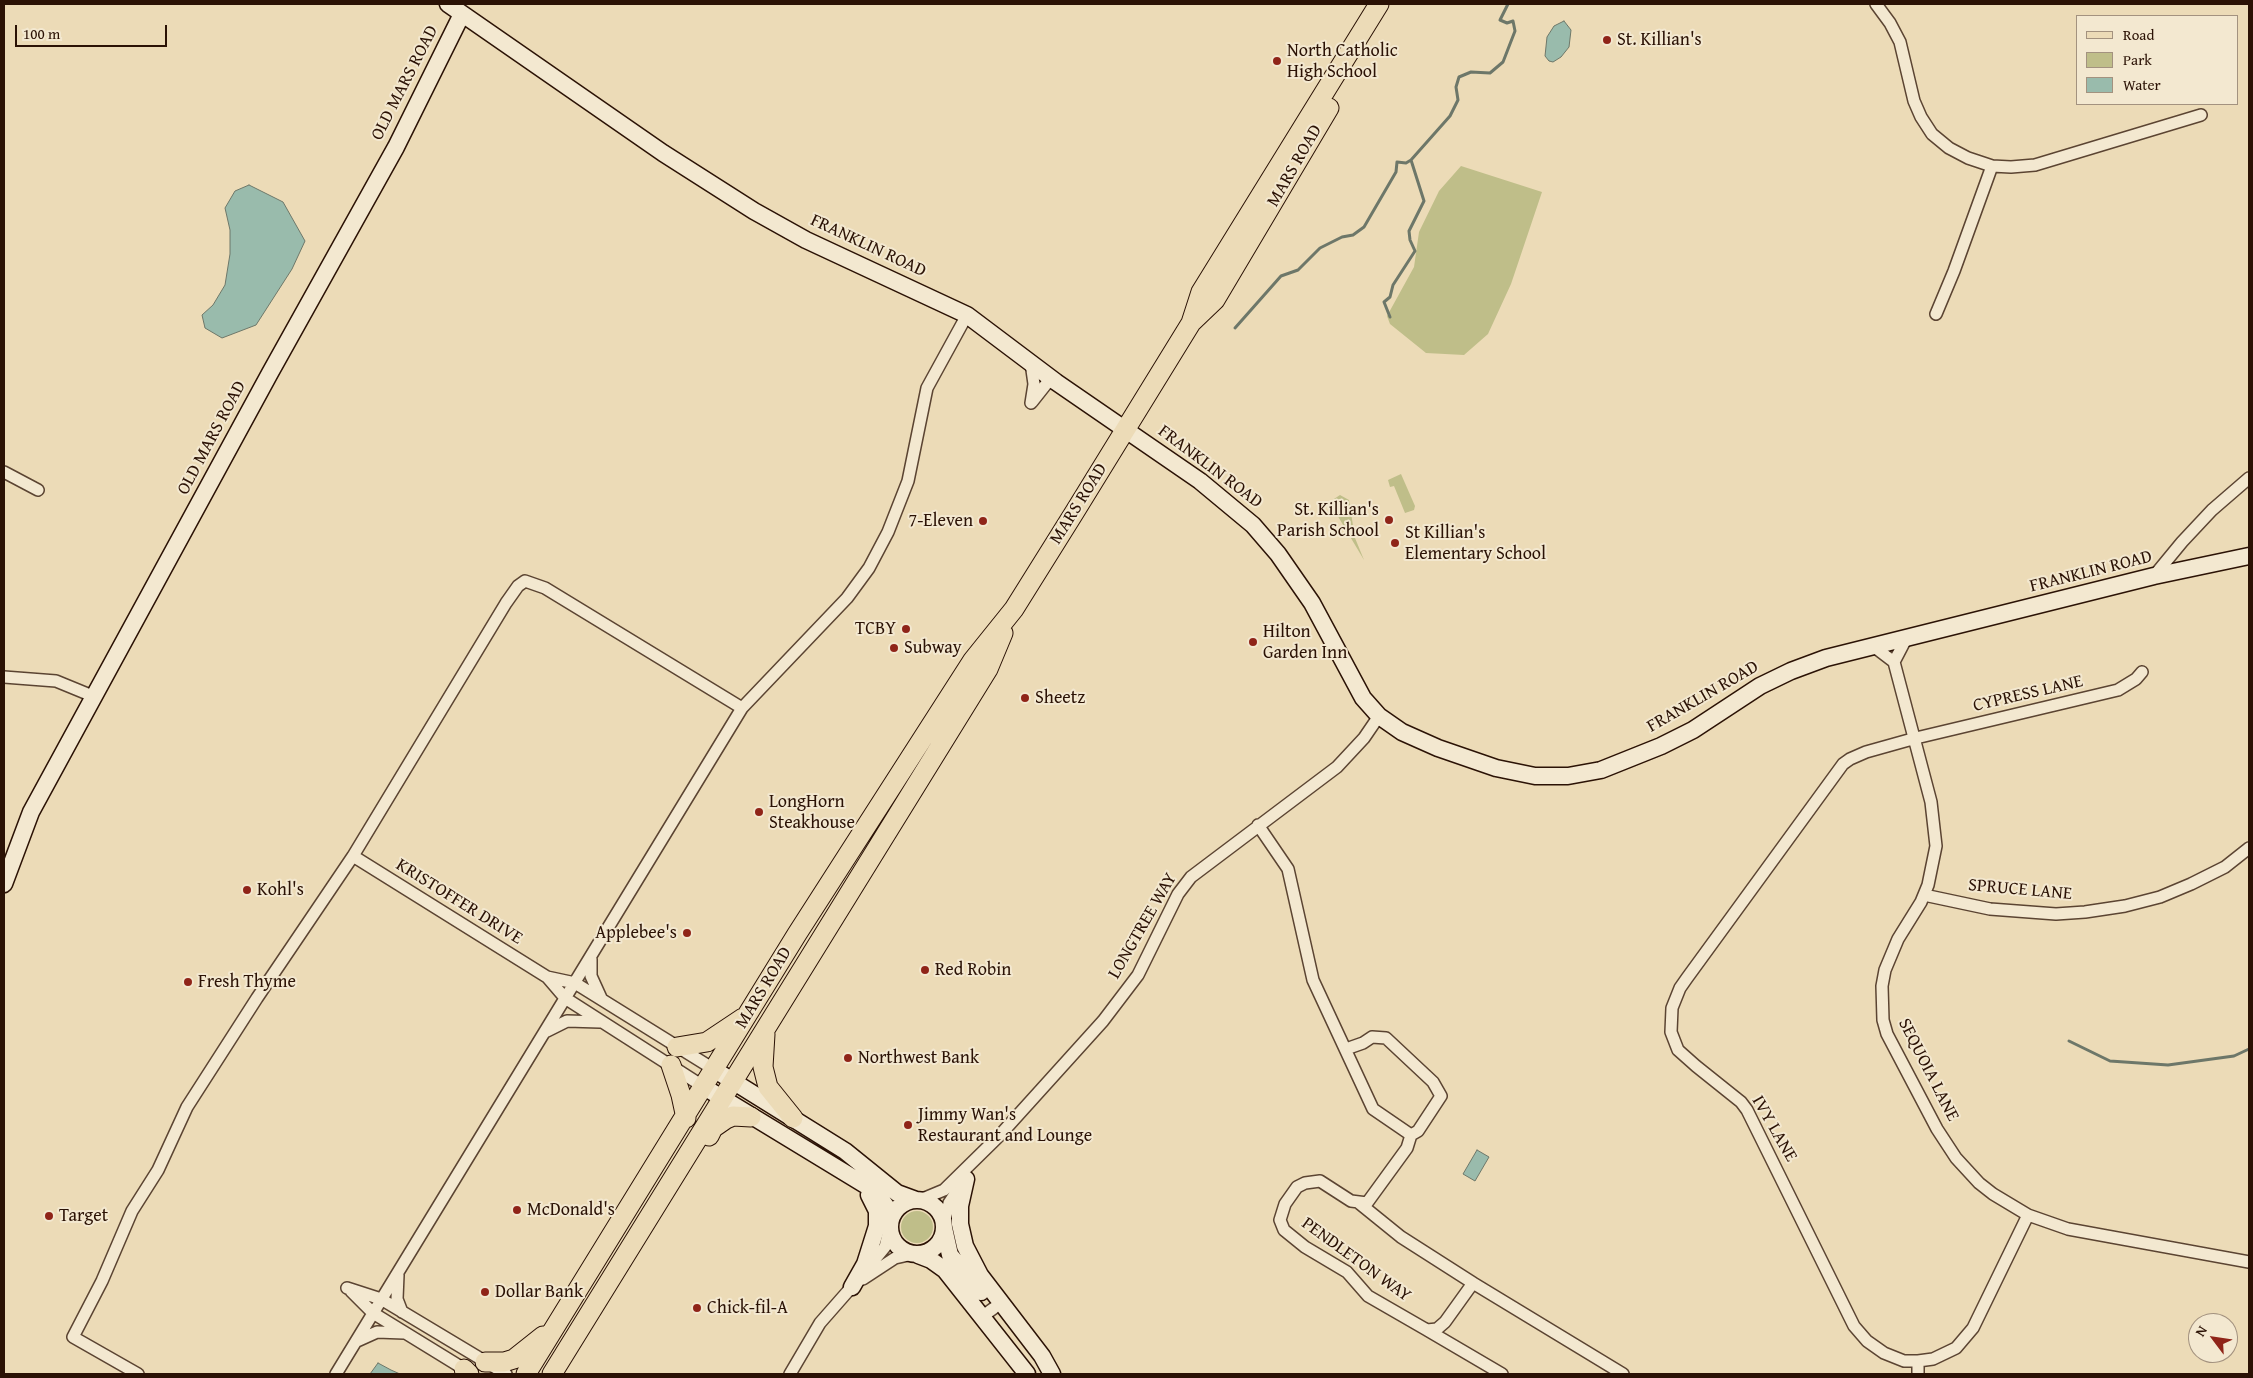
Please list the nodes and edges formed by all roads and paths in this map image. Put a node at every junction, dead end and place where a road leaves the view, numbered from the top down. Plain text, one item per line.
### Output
1 (448, 4) edge
2 (1379, 4) edge
3 (1392, 4) edge
4 (1876, 4) edge
5 (465, 9) edge
6 (2201, 114) dead end
7 (1992, 166) junction
8 (1936, 314) dead end
9 (967, 315) junction
10 (1191, 323) junction
11 (1031, 363) junction
12 (1051, 378) junction
13 (1125, 430) junction
14 (4, 472) edge
15 (2249, 478) edge
16 (38, 490) dead end
17 (2249, 556) edge
18 (2154, 576) junction
19 (1014, 609) junction
20 (1907, 637) junction
21 (1873, 646) junction
22 (1894, 662) junction
23 (2142, 672) dead end
24 (4, 677) edge
25 (94, 697) junction
26 (742, 708) junction
27 (1379, 716) junction
28 (1916, 738) junction
29 (1258, 826) junction
30 (2249, 848) edge
31 (353, 856) junction
32 (4, 884) edge
33 (1924, 896) junction
34 (593, 954) junction
35 (547, 977) junction
36 (575, 984) junction
37 (565, 998) junction
38 (602, 1000) junction
39 (748, 1015) junction
40 (604, 1023) junction
41 (766, 1028) junction
42 (544, 1034) junction
43 (677, 1047) junction
44 (1346, 1049) junction
45 (671, 1065) junction
46 (715, 1070) junction
47 (734, 1082) junction
48 (704, 1087) junction
49 (723, 1099) junction
50 (686, 1118) junction
51 (752, 1118) junction
52 (793, 1118) junction
53 (1000, 1135) junction
54 (1411, 1135) junction
55 (966, 1179) junction
56 (856, 1181) junction
57 (918, 1200) junction
58 (1359, 1203) junction
59 (2028, 1215) junction
60 (944, 1226) junction
61 (890, 1227) junction
62 (631, 1244) junction
63 (916, 1254) junction
64 (2249, 1262) edge
65 (399, 1269) junction
66 (1473, 1283) junction
67 (852, 1287) junction
68 (381, 1299) junction
69 (402, 1312) junction
70 (989, 1312) junction
71 (373, 1313) junction
72 (555, 1326) junction
73 (1427, 1330) junction
74 (406, 1333) junction
75 (354, 1344) junction
76 (1918, 1361) junction
77 (473, 1370) edge
78 (138, 1374) edge
79 (336, 1374) edge
80 (506, 1374) edge
81 (526, 1374) edge
82 (552, 1374) edge
83 (790, 1374) edge
84 (1027, 1374) edge
85 (1046, 1374) edge
86 (1052, 1374) edge
87 (1502, 1374) edge
88 (1622, 1374) edge
89 (1918, 1374) edge

1 - 5 street, FRANKLIN ROAD
2 - 10 main road, MARS ROAD
3 - 10 main road, MARS ROAD
4 - 7 street
5 - 9 street, FRANKLIN ROAD
5 - 25 street, OLD MARS ROAD
6 - 7 street
7 - 8 street
9 - 11 street, FRANKLIN ROAD
9 - 26 street
10 - 13 main road, MARS ROAD
11 - 12 street, FRANKLIN ROAD
11 - 12 street
12 - 13 street, FRANKLIN ROAD
13 - 19 main road, MARS ROAD
13 - 27 street, FRANKLIN ROAD
14 - 16 street
15 - 18 street
17 - 18 street, FRANKLIN ROAD
18 - 20 street, FRANKLIN ROAD
19 - 39 main road, MARS ROAD
19 - 41 main road, MARS ROAD
20 - 21 street, FRANKLIN ROAD
20 - 22 street
21 - 22 street
21 - 27 street, FRANKLIN ROAD
22 - 28 street, SEQUOIA LANE
23 - 28 street, CYPRESS LANE
24 - 25 street
25 - 32 street, OLD MARS ROAD
26 - 31 street
26 - 34 street
27 - 29 street, LONGTREE WAY
28 - 33 street, SEQUOIA LANE
28 - 76 street, IVY LANE
29 - 44 street
29 - 53 street, LONGTREE WAY
30 - 33 street, SPRUCE LANE
31 - 35 street, KRISTOFFER DRIVE
31 - 78 street
33 - 59 street, SEQUOIA LANE
34 - 36 street
34 - 38 street
35 - 36 street, KRISTOFFER DRIVE
35 - 37 street, KRISTOFFER DRIVE
36 - 37 street
36 - 38 street, KRISTOFFER DRIVE
37 - 40 street, KRISTOFFER DRIVE
37 - 42 street
38 - 43 street, KRISTOFFER DRIVE
39 - 43 main road
39 - 46 main road, MARS ROAD
40 - 42 street
40 - 45 street, KRISTOFFER DRIVE
41 - 47 main road, MARS ROAD
41 - 52 main road
42 - 65 street
43 - 46 street, KRISTOFFER DRIVE
44 - 54 street
44 - 54 street
45 - 48 street, KRISTOFFER DRIVE
45 - 50 main road
46 - 47 street
46 - 48 main road, MARS ROAD
47 - 49 main road, MARS ROAD
47 - 52 street
48 - 49 street
48 - 50 main road, MARS ROAD
49 - 51 street
49 - 62 main road, MARS ROAD
50 - 72 main road, MARS ROAD
51 - 56 street
51 - 62 main road
52 - 57 street
53 - 55 street
53 - 57 street
54 - 58 street
55 - 60 street
55 - 86 street
56 - 61 street
56 - 67 street
57 - 60 street
57 - 61 street
58 - 66 street, PENDLETON WAY
58 - 73 street, PENDLETON WAY
59 - 64 street, SEQUOIA LANE
59 - 76 street, IVY LANE
60 - 63 street
60 - 70 street
61 - 63 street
61 - 67 street
62 - 82 main road, MARS ROAD
63 - 67 street
63 - 70 street
65 - 68 street
65 - 69 street
66 - 73 street
66 - 88 street
67 - 83 street
68 - 69 street
68 - 71 street
68 - 71 street
69 - 77 street
70 - 84 street
70 - 85 street
71 - 74 street
71 - 75 street
72 - 77 main road
72 - 81 main road, MARS ROAD
73 - 87 street, PENDLETON WAY
74 - 75 street
74 - 77 street
75 - 79 street
76 - 89 street
77 - 80 street

